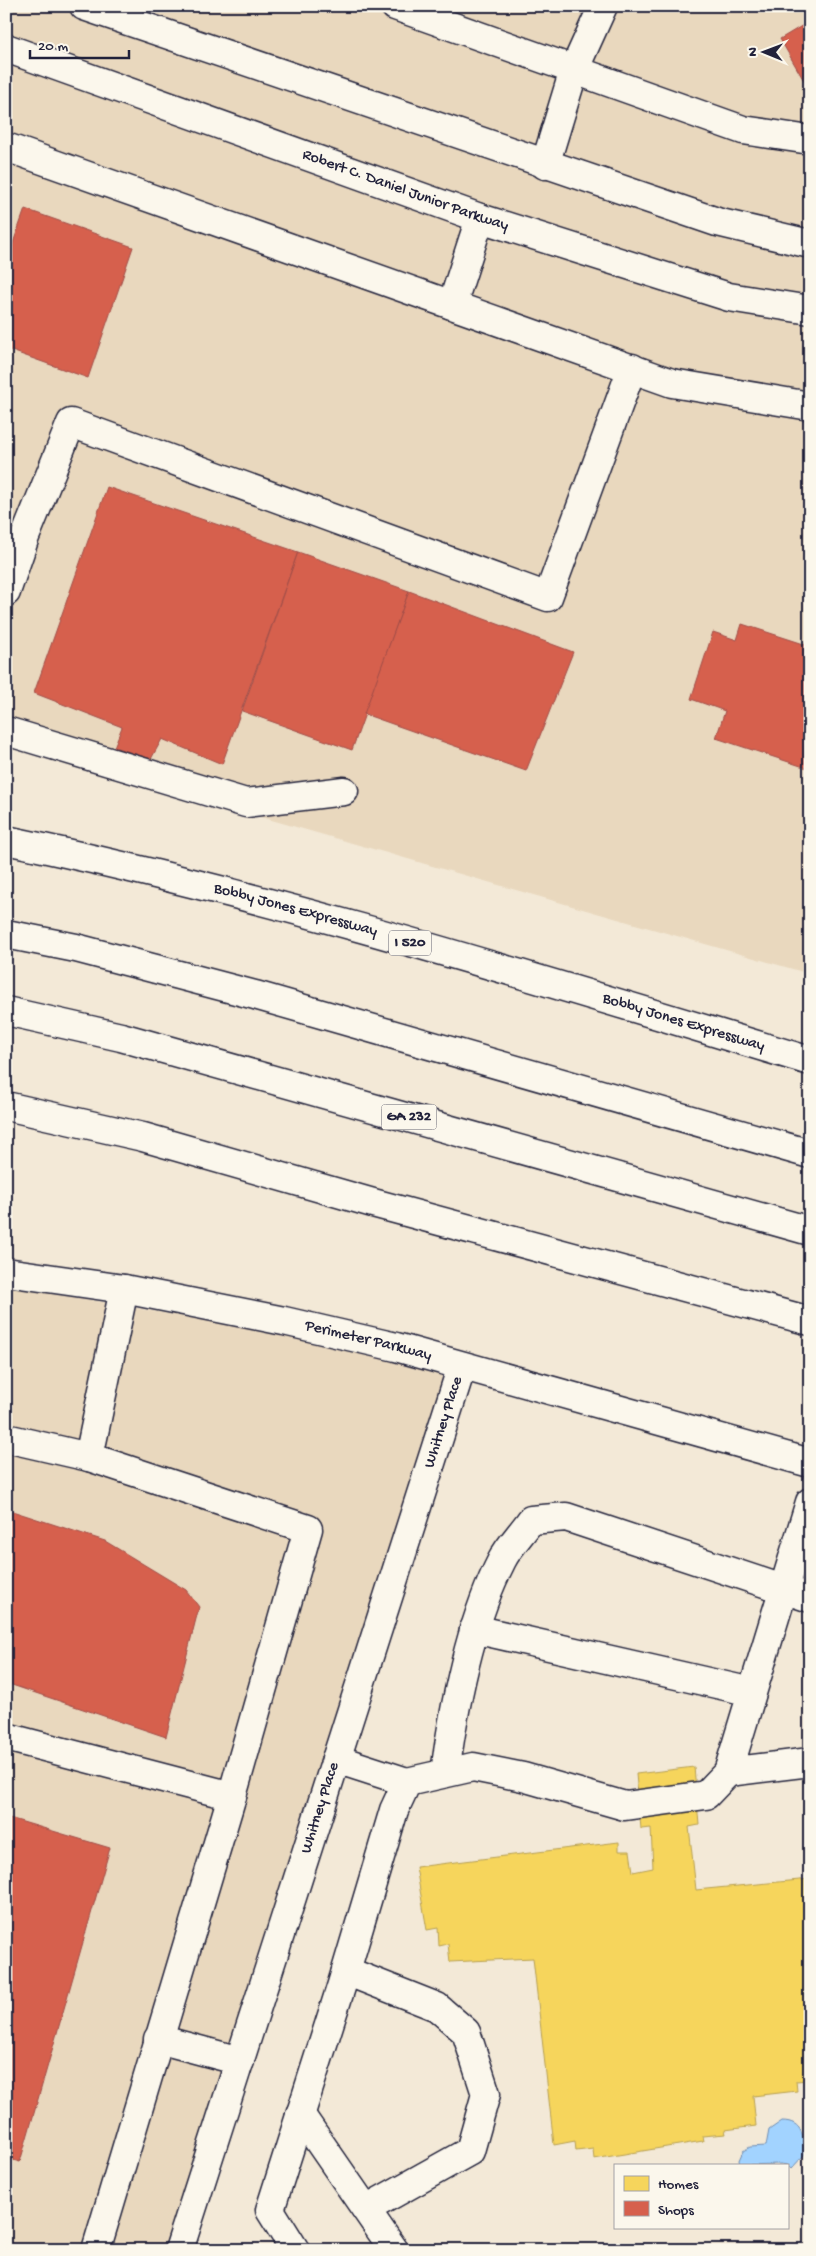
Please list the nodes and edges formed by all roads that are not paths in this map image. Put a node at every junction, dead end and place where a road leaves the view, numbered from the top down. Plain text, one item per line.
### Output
1 (84, 6) edge
2 (395, 6) edge
3 (603, 6) edge
4 (6, 48) edge
5 (574, 70) junction
6 (810, 140) edge
7 (6, 147) edge
8 (545, 165) junction
9 (480, 218) junction
10 (810, 244) edge
11 (452, 305) junction
12 (810, 310) edge
13 (632, 368) junction
14 (810, 406) edge
15 (15, 534) edge
16 (6, 592) edge
17 (6, 731) edge
18 (344, 791) dead end
19 (6, 840) edge
20 (6, 934) edge
21 (6, 1011) edge
22 (810, 1061) edge
23 (6, 1106) edge
24 (810, 1154) edge
25 (810, 1231) edge
26 (6, 1272) edge
27 (124, 1289) junction
28 (810, 1321) edge
29 (462, 1366) junction
30 (6, 1438) edge
31 (89, 1457) junction
32 (810, 1463) edge
33 (810, 1502) edge
34 (783, 1591) junction
35 (810, 1598) edge
36 (474, 1630) junction
37 (752, 1692) junction
38 (6, 1737) edge
39 (336, 1759) junction
40 (810, 1762) edge
41 (728, 1772) junction
42 (445, 1773) junction
43 (407, 1782) junction
44 (232, 1796) junction
45 (346, 1971) junction
46 (158, 2040) junction
47 (240, 2061) junction
48 (300, 2114) junction
49 (366, 2209) junction
50 (96, 2250) edge
51 (179, 2250) edge
52 (295, 2250) edge
53 (394, 2250) edge

1 - 8 main road
2 - 5 main road
3 - 5 main road
4 - 9 main road, Robert C. Daniel Junior Parkway
5 - 6 main road
5 - 8 main road
7 - 11 main road
8 - 10 main road
9 - 11 main road
9 - 12 main road, Robert C. Daniel Junior Parkway
11 - 13 main road
13 - 14 main road
13 - 15 main road
15 - 16 main road
17 - 18 main road
19 - 22 main road, Bobby Jones Expressway / I 520
20 - 24 main road
21 - 25 main road, GA 232
23 - 28 main road
26 - 27 main road, Perimeter Parkway
27 - 29 main road, Perimeter Parkway
27 - 31 main road
29 - 32 main road, Perimeter Parkway
29 - 39 main road, Whitney Place
30 - 31 main road
31 - 44 main road
33 - 34 main road
34 - 35 main road
34 - 36 main road
34 - 37 main road
36 - 37 main road
36 - 42 main road
37 - 41 main road
38 - 44 main road
39 - 43 main road
39 - 47 main road, Whitney Place
40 - 41 main road
41 - 42 main road
42 - 43 main road
43 - 45 main road
44 - 46 main road
45 - 48 main road
45 - 49 main road
46 - 47 main road
46 - 50 main road
47 - 51 main road, Whitney Place
48 - 49 main road
48 - 52 main road
49 - 53 main road

